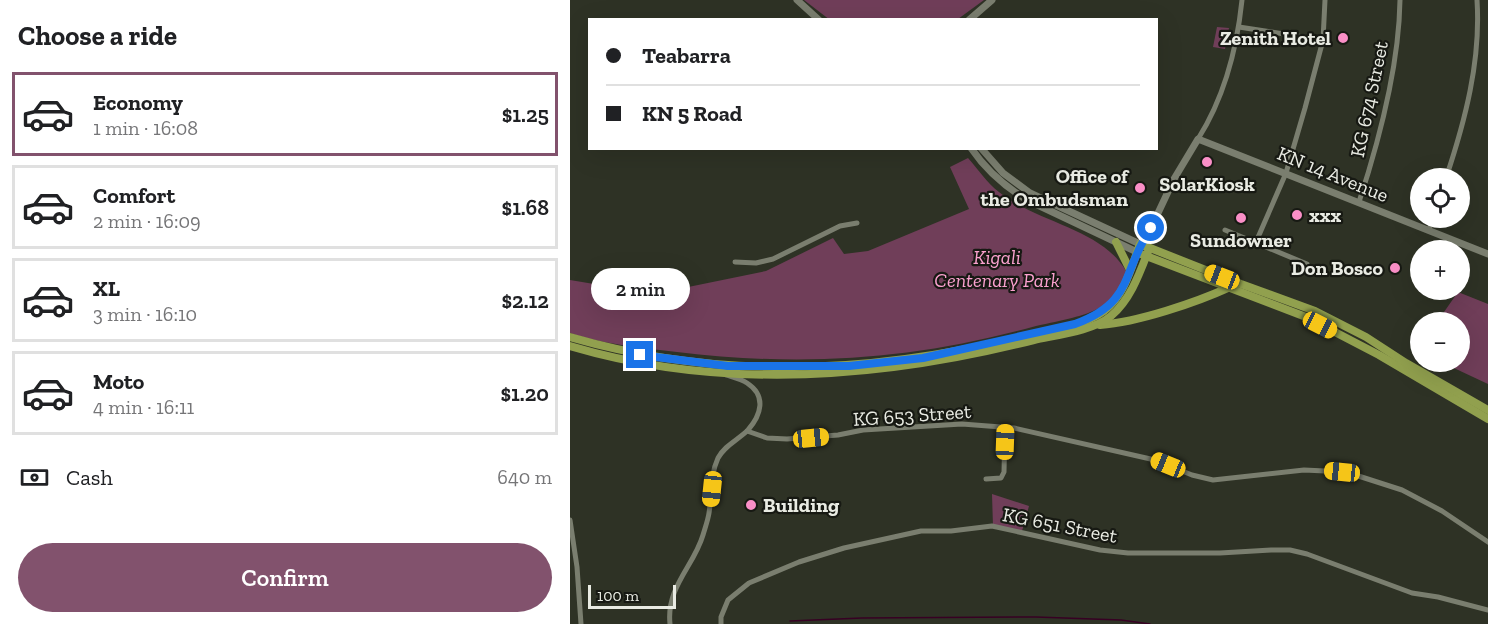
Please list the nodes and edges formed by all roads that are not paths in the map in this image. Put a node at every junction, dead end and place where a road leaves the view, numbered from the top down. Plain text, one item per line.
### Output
1 (797, 0) edge
2 (992, 0) edge
3 (1242, 0) edge
4 (1325, 0) edge
5 (1401, 0) edge
6 (1477, 0) edge
7 (817, 18) edge
8 (971, 18) edge
9 (1239, 27) junction
10 (1323, 40) junction
11 (1198, 139) junction
12 (972, 150) edge
13 (983, 150) edge
14 (1449, 168) edge
15 (1286, 173) junction
16 (1359, 202) junction
17 (1071, 215) junction
18 (856, 224) dead end
19 (1151, 228) junction
20 (1226, 230) dead end
21 (1429, 230) joint
22 (1116, 242) junction
23 (1256, 242) junction
24 (1139, 248) junction
25 (1147, 252) junction
26 (1488, 254) edge
27 (735, 262) dead end
28 (1307, 264) dead end
29 (1130, 270) junction
30 (1230, 287) junction
31 (1092, 326) junction
32 (570, 337) edge
33 (570, 346) edge
34 (724, 374) junction
35 (1488, 410) edge
36 (1488, 419) edge
37 (1005, 427) junction
38 (747, 431) junction
39 (986, 479) dead end
40 (570, 520) edge
41 (1488, 542) edge
42 (1488, 610) edge
43 (581, 624) edge
44 (670, 624) edge
45 (721, 624) edge

1 - 7 main road
2 - 8 main road
3 - 9 street
4 - 10 street
5 - 16 street, KG 674 Street
6 - 14 street
9 - 10 street
9 - 11 street
10 - 15 street
11 - 15 main road, KN 14 Avenue
11 - 19 main road
12 - 17 main road
13 - 17 main road
15 - 16 main road, KN 14 Avenue
15 - 23 street
16 - 21 main road, KN 14 Avenue
17 - 22 main road
17 - 24 main road
18 - 27 street
19 - 24 main road
19 - 25 main road
20 - 23 street
21 - 26 main road, KN 14 Avenue
22 - 24 main road
22 - 29 main road
23 - 28 street
24 - 25 main road
24 - 29 main road
25 - 30 main road
25 - 31 main road
25 - 35 main road
29 - 32 main road
30 - 31 main road
30 - 36 main road
31 - 34 main road
33 - 34 main road
34 - 38 street
37 - 38 street, KG 653 Street
37 - 39 street
37 - 41 street, KG 653 Street
38 - 44 street
40 - 43 street
42 - 45 street, KG 651 Street

